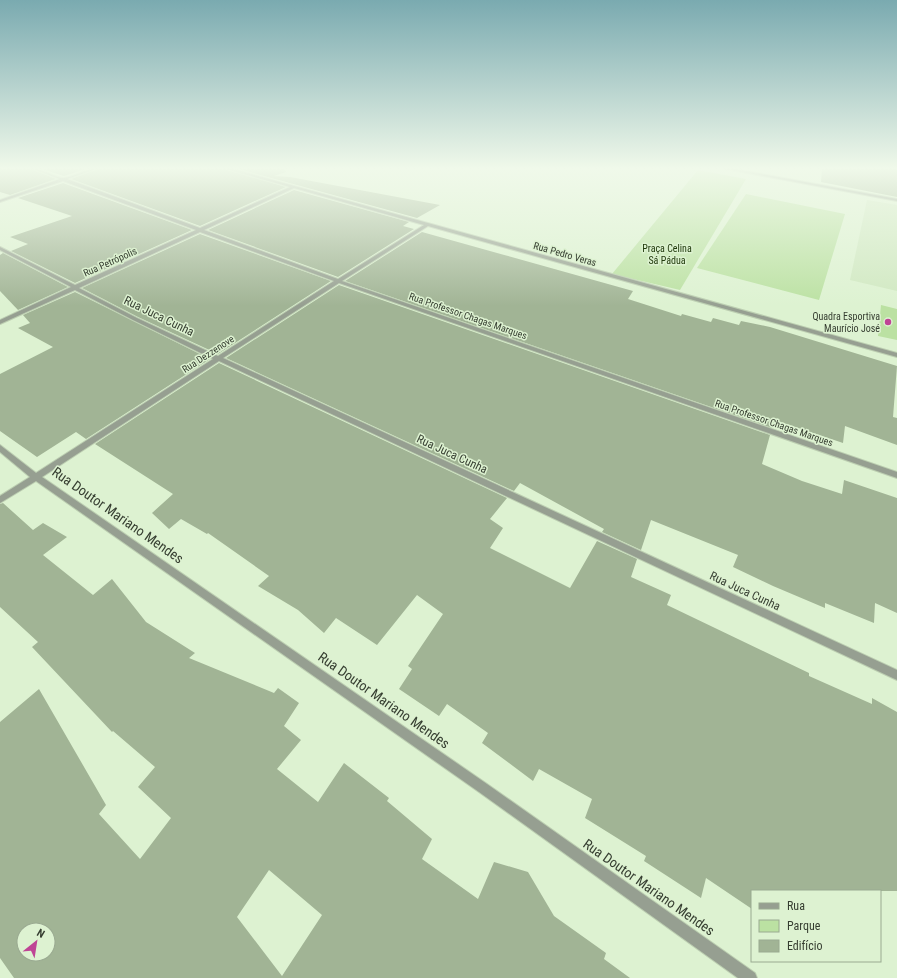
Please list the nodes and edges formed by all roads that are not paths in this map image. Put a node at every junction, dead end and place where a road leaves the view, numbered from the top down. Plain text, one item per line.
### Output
1 (159, 215) edge
2 (235, 215) edge
3 (389, 215) edge
4 (427, 225) junction
5 (202, 230) junction
6 (0, 248) edge
7 (338, 281) junction
8 (77, 287) junction
9 (0, 322) edge
10 (897, 355) edge
11 (219, 359) junction
12 (0, 448) edge
13 (897, 475) edge
14 (36, 476) junction
15 (0, 500) edge
16 (897, 675) edge
17 (750, 978) edge

1 - 5 street, Rua Professor Chagas Marques
2 - 5 street, Rua Petrópolis
3 - 4 street, Rua Pedro Veras
4 - 7 street, Rua Dezzenove
4 - 10 street, Rua Pedro Veras
5 - 7 street, Rua Professor Chagas Marques
5 - 8 street, Rua Petrópolis
6 - 8 street, Rua Juca Cunha
7 - 11 street, Rua Dezzenove
7 - 13 street, Rua Professor Chagas Marques
8 - 9 street, Rua Petrópolis
8 - 11 street, Rua Juca Cunha
11 - 14 street, Rua Dezzenove
11 - 16 street, Rua Juca Cunha
12 - 14 street, Rua Doutor Mariano Mendes
14 - 15 street, Rua Dezzenove
14 - 17 street, Rua Doutor Mariano Mendes

